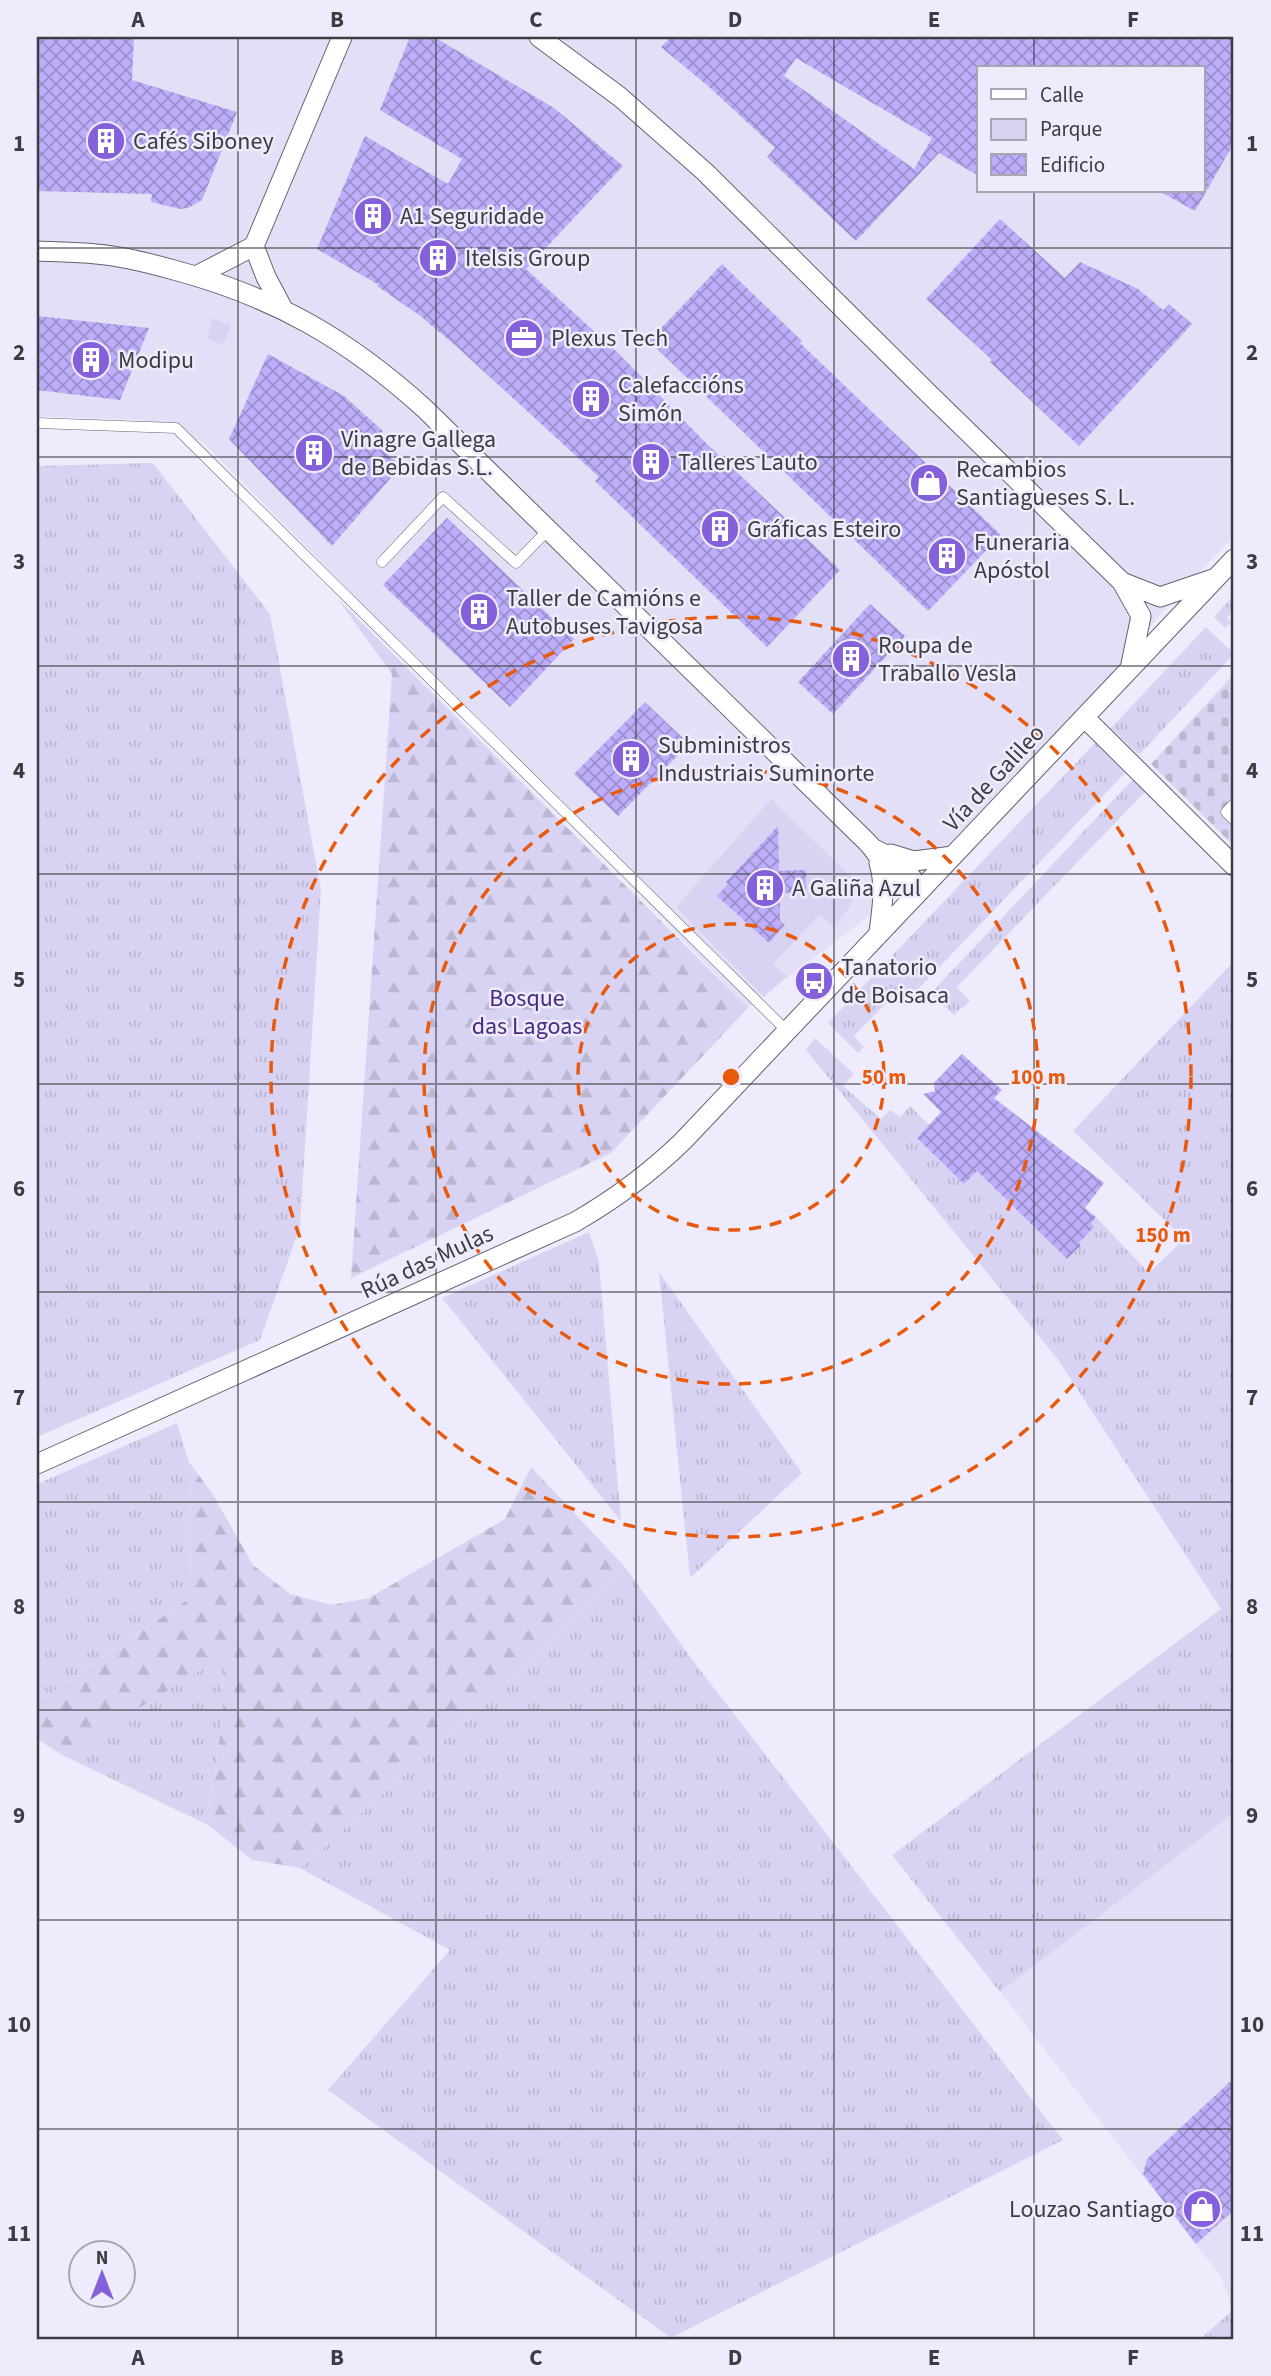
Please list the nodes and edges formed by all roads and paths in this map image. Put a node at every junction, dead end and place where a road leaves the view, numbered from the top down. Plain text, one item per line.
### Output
1 (342, 37) edge
2 (539, 37) edge
3 (37, 251) edge
4 (251, 252) junction
5 (197, 275) junction
6 (236, 289) junction
7 (283, 309) junction
8 (37, 423) edge
9 (548, 530) junction
10 (1234, 559) edge
11 (382, 562) dead end
12 (1215, 579) junction
13 (1122, 582) junction
14 (1160, 597) junction
15 (1184, 611) junction
16 (1141, 616) junction
17 (1157, 639) junction
18 (1129, 670) junction
19 (1085, 718) junction
20 (1234, 804) edge
21 (1234, 820) edge
22 (874, 849) junction
23 (953, 856) junction
24 (1234, 866) edge
25 (918, 892) junction
26 (879, 932) junction
27 (787, 1031) junction
28 (37, 1464) edge

1 - 4 street
2 - 13 street
3 - 5 street
4 - 5 street
4 - 6 street
4 - 7 street
5 - 6 street
6 - 7 street
7 - 9 street
8 - 27 lane
9 - 11 lane
9 - 22 street
10 - 12 street, Vía de Galileo
12 - 14 street
12 - 15 street, Vía de Galileo
13 - 14 street
13 - 16 street
14 - 15 street
14 - 16 street
15 - 17 street, Vía de Galileo
16 - 17 street
16 - 18 street
17 - 18 street, Vía de Galileo
18 - 19 street, Vía de Galileo
19 - 23 street, Vía de Galileo
19 - 24 street
20 - 21 lane
22 - 23 street
22 - 25 street
22 - 26 street
23 - 25 street, Vía de Galileo
25 - 26 street, Vía de Galileo
26 - 27 street, Vía de Galileo
27 - 28 street, Rúa das Mulas

